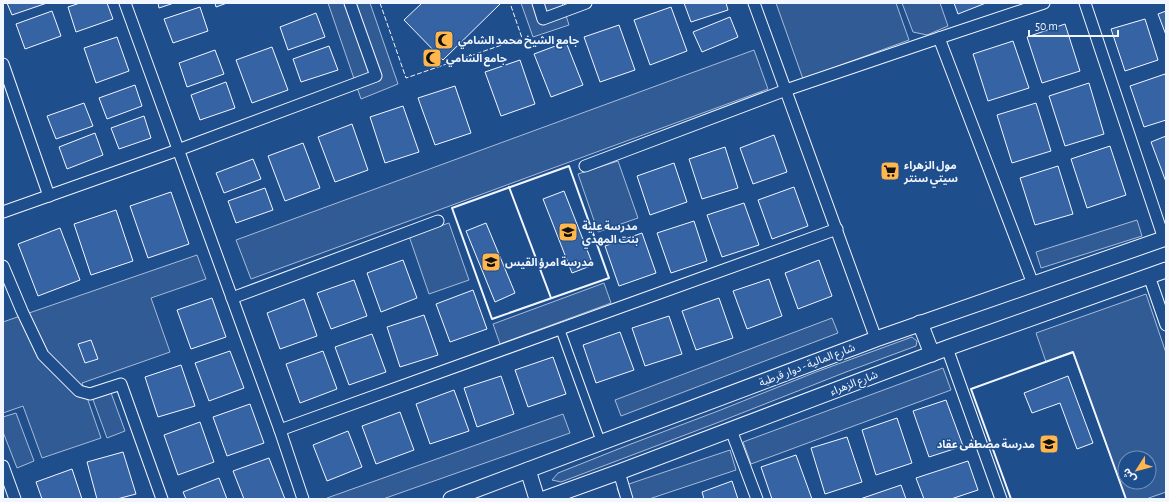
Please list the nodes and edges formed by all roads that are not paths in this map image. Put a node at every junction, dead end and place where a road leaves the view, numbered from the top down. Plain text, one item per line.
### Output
1 (125, 3) edge
2 (350, 3) edge
3 (538, 3) edge
4 (586, 3) edge
5 (754, 3) edge
6 (1044, 3) edge
7 (1085, 3) edge
8 (939, 38) junction
9 (3, 64) edge
10 (786, 90) junction
11 (178, 150) junction
12 (585, 166) dead end
13 (49, 196) junction
14 (3, 212) edge
15 (438, 221) dead end
16 (837, 229) junction
17 (1165, 239) edge
18 (3, 266) edge
19 (1166, 270) edge
20 (1149, 276) junction
21 (1033, 284) junction
22 (232, 298) junction
23 (920, 323) junction
24 (1166, 325) edge
25 (560, 329) junction
26 (876, 339) junction
27 (947, 348) junction
28 (932, 354) junction
29 (280, 430) junction
30 (731, 430) junction
31 (601, 442) junction
32 (3, 466) edge
33 (528, 470) junction
34 (619, 472) junction
35 (16, 499) edge
36 (162, 499) edge
37 (303, 499) edge
38 (451, 499) edge
39 (537, 499) edge
40 (544, 499) edge
41 (627, 499) edge
42 (757, 499) edge
43 (1001, 499) edge

1 - 11 street
2 - 11 street
3 - 4 street
5 - 10 street
6 - 8 street
7 - 17 street
8 - 10 street
8 - 21 street
9 - 13 street
10 - 12 street
10 - 16 street
11 - 13 street
11 - 22 street
13 - 14 street
15 - 22 street
16 - 25 street
16 - 26 street
17 - 21 main road, شارع المالية - دوار قرطبة
18 - 36 street
19 - 20 main road, شارع الزهراء
20 - 24 street
20 - 27 main road, شارع الزهراء
21 - 23 main road, شارع المالية - دوار قرطبة
22 - 29 street
23 - 26 main road, شارع المالية - دوار قرطبة
23 - 28 main road
25 - 29 street
25 - 31 street
26 - 31 main road, شارع المالية - دوار قرطبة
27 - 28 main road, شارع الزهراء
27 - 43 street
28 - 30 main road, شارع الزهراء
29 - 37 street
30 - 34 main road, شارع الزهراء
30 - 42 street
31 - 33 main road, شارع المالية - دوار قرطبة
32 - 35 street
33 - 38 main road, شارع المالية - دوار قرطبة
33 - 39 main road
34 - 40 main road, شارع الزهراء
34 - 41 street

